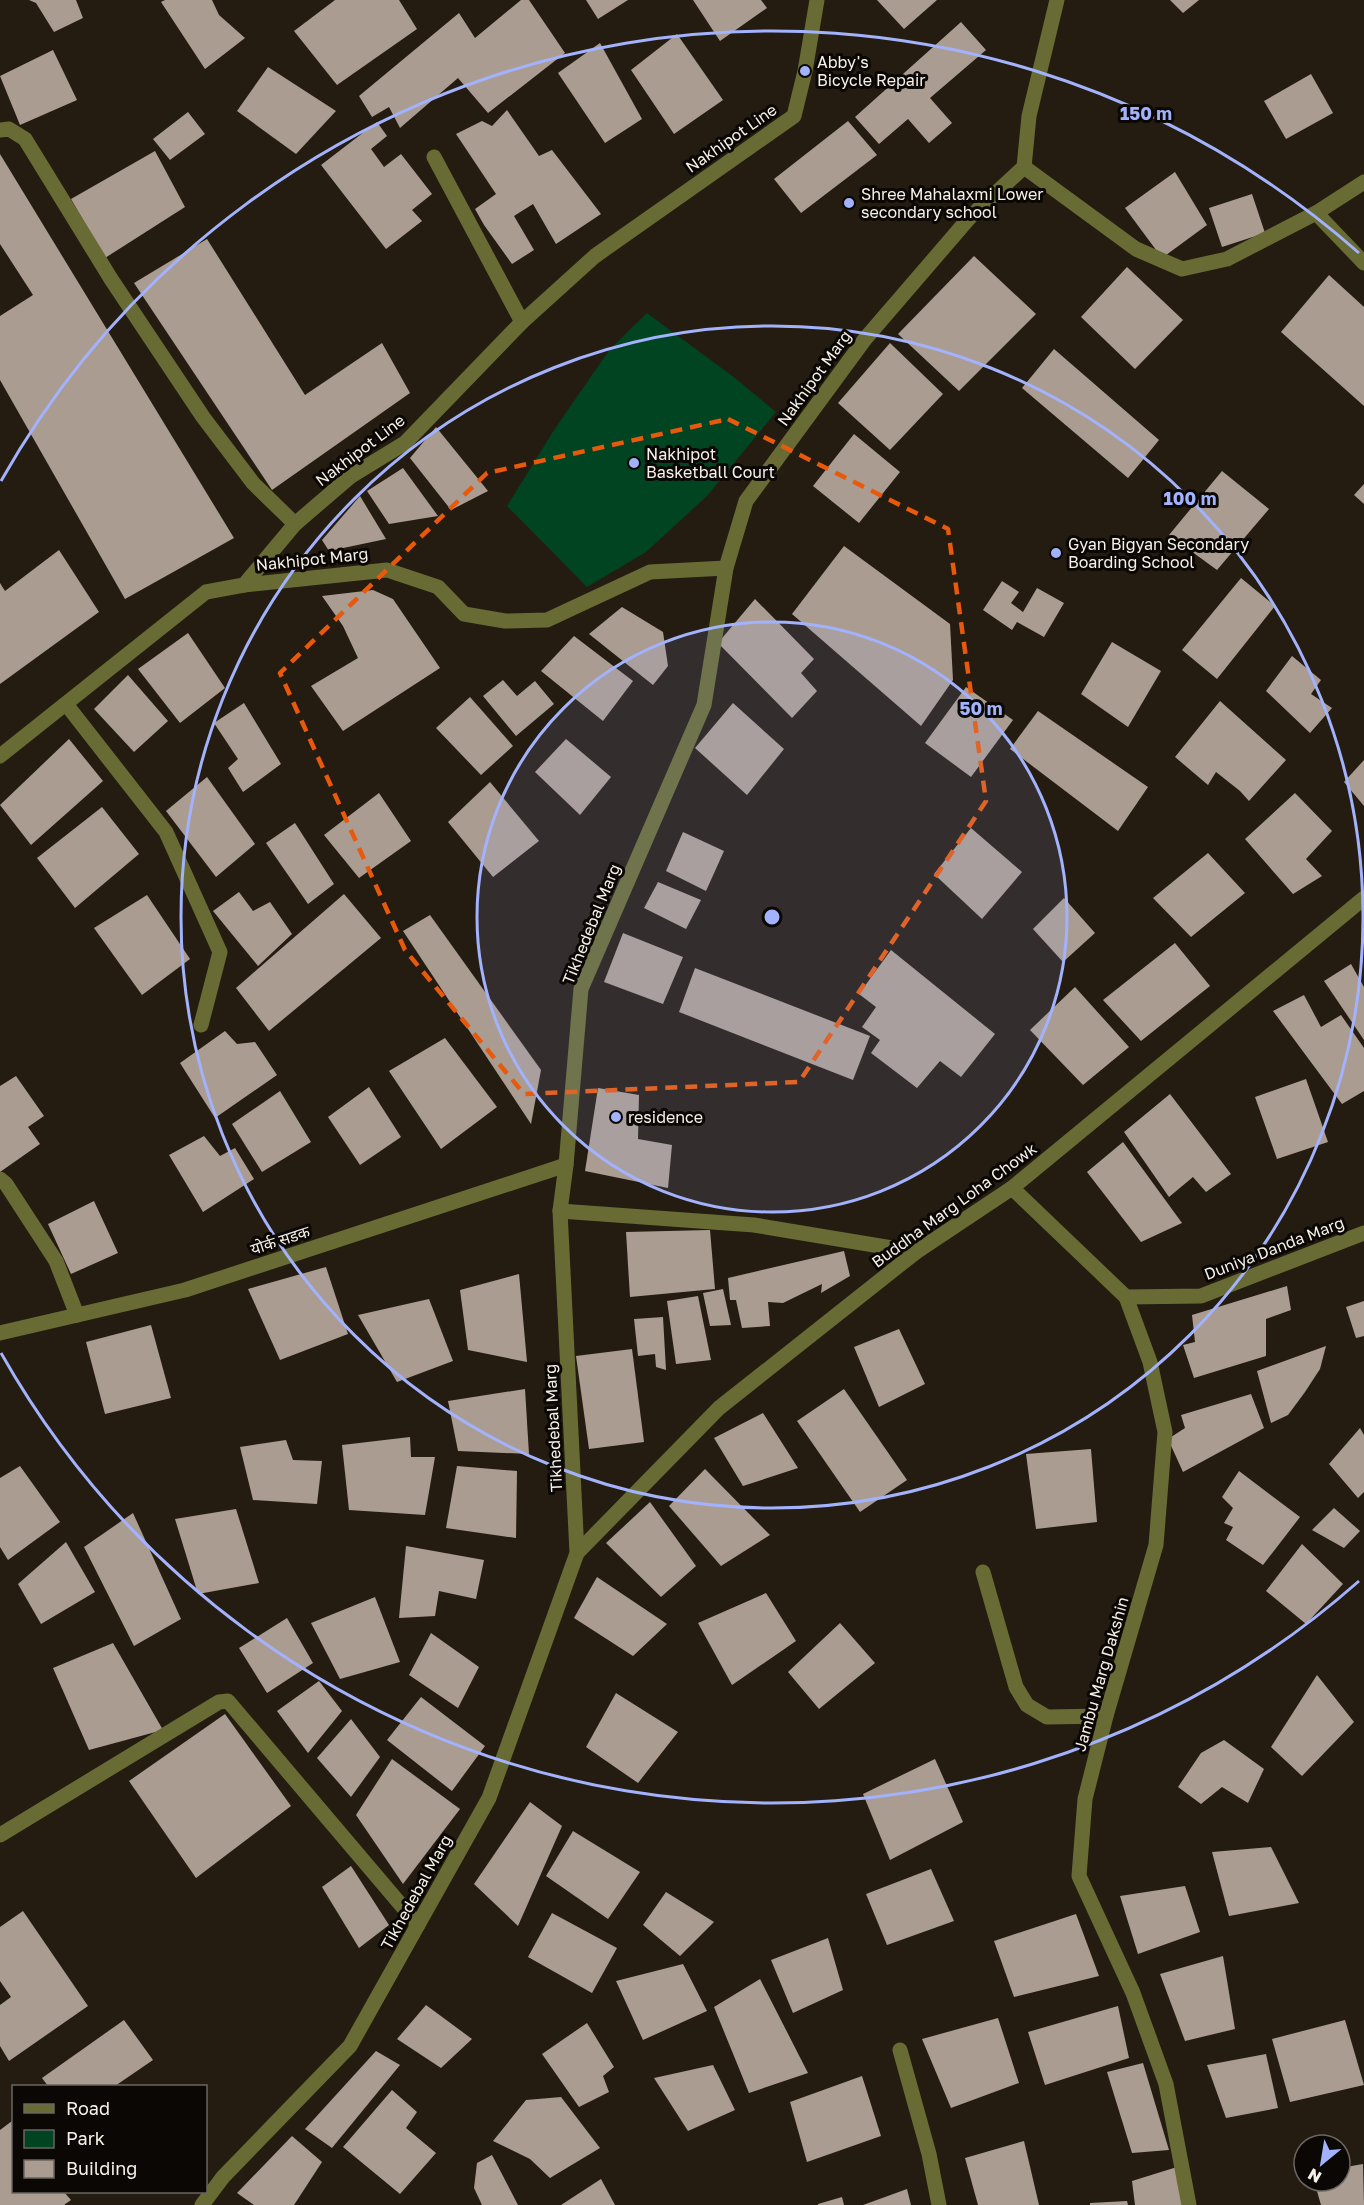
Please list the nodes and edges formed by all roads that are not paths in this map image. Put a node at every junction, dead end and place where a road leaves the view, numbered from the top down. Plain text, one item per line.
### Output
1 (817, 0) edge
2 (1057, 0) edge
3 (0, 130) edge
4 (434, 158) dead end
5 (1024, 167) junction
6 (1364, 182) edge
7 (1316, 213) junction
8 (1364, 263) edge
9 (522, 322) junction
10 (295, 524) junction
11 (726, 568) junction
12 (244, 585) junction
13 (66, 704) junction
14 (0, 756) edge
15 (1364, 898) edge
16 (201, 1025) dead end
17 (566, 1165) junction
18 (0, 1179) edge
19 (1012, 1188) junction
20 (560, 1211) junction
21 (1364, 1233) edge
22 (916, 1252) junction
23 (1126, 1297) junction
24 (77, 1315) junction
25 (0, 1333) edge
26 (577, 1553) junction
27 (983, 1572) dead end
28 (1106, 1716) junction
29 (0, 1835) edge
30 (418, 1925) junction
31 (900, 2050) dead end
32 (202, 2205) edge
33 (939, 2205) edge
34 (1189, 2205) edge

1 - 9 street, Nakhipot Line
2 - 5 street
3 - 10 street
4 - 9 street
5 - 7 street
5 - 11 street, Nakhipot Marg
6 - 7 street
7 - 8 street
9 - 10 street, Nakhipot Line
10 - 12 street, Nakhipot Line
11 - 12 street, Nakhipot Marg
11 - 17 street, Tikhedebal Marg
12 - 13 street
13 - 14 street
13 - 16 street
15 - 19 street, Buddha Marg Loha Chowk
17 - 20 street, Tikhedebal Marg
17 - 24 street, योर्क सडक
18 - 24 street
19 - 22 street, Buddha Marg Loha Chowk
19 - 23 street, Jambu Marg Dakshin
20 - 22 street
20 - 26 street, Tikhedebal Marg
21 - 23 street, Duniya Danda Marg
22 - 26 street, Buddha Marg Loha Chowk
23 - 28 street, Jambu Marg Dakshin
24 - 25 street, योर्क सडक
26 - 30 street, Tikhedebal Marg
27 - 28 street
28 - 34 street, Jambu Marg Dakshin
29 - 30 street
30 - 32 street, Tikhedebal Marg
31 - 33 street

